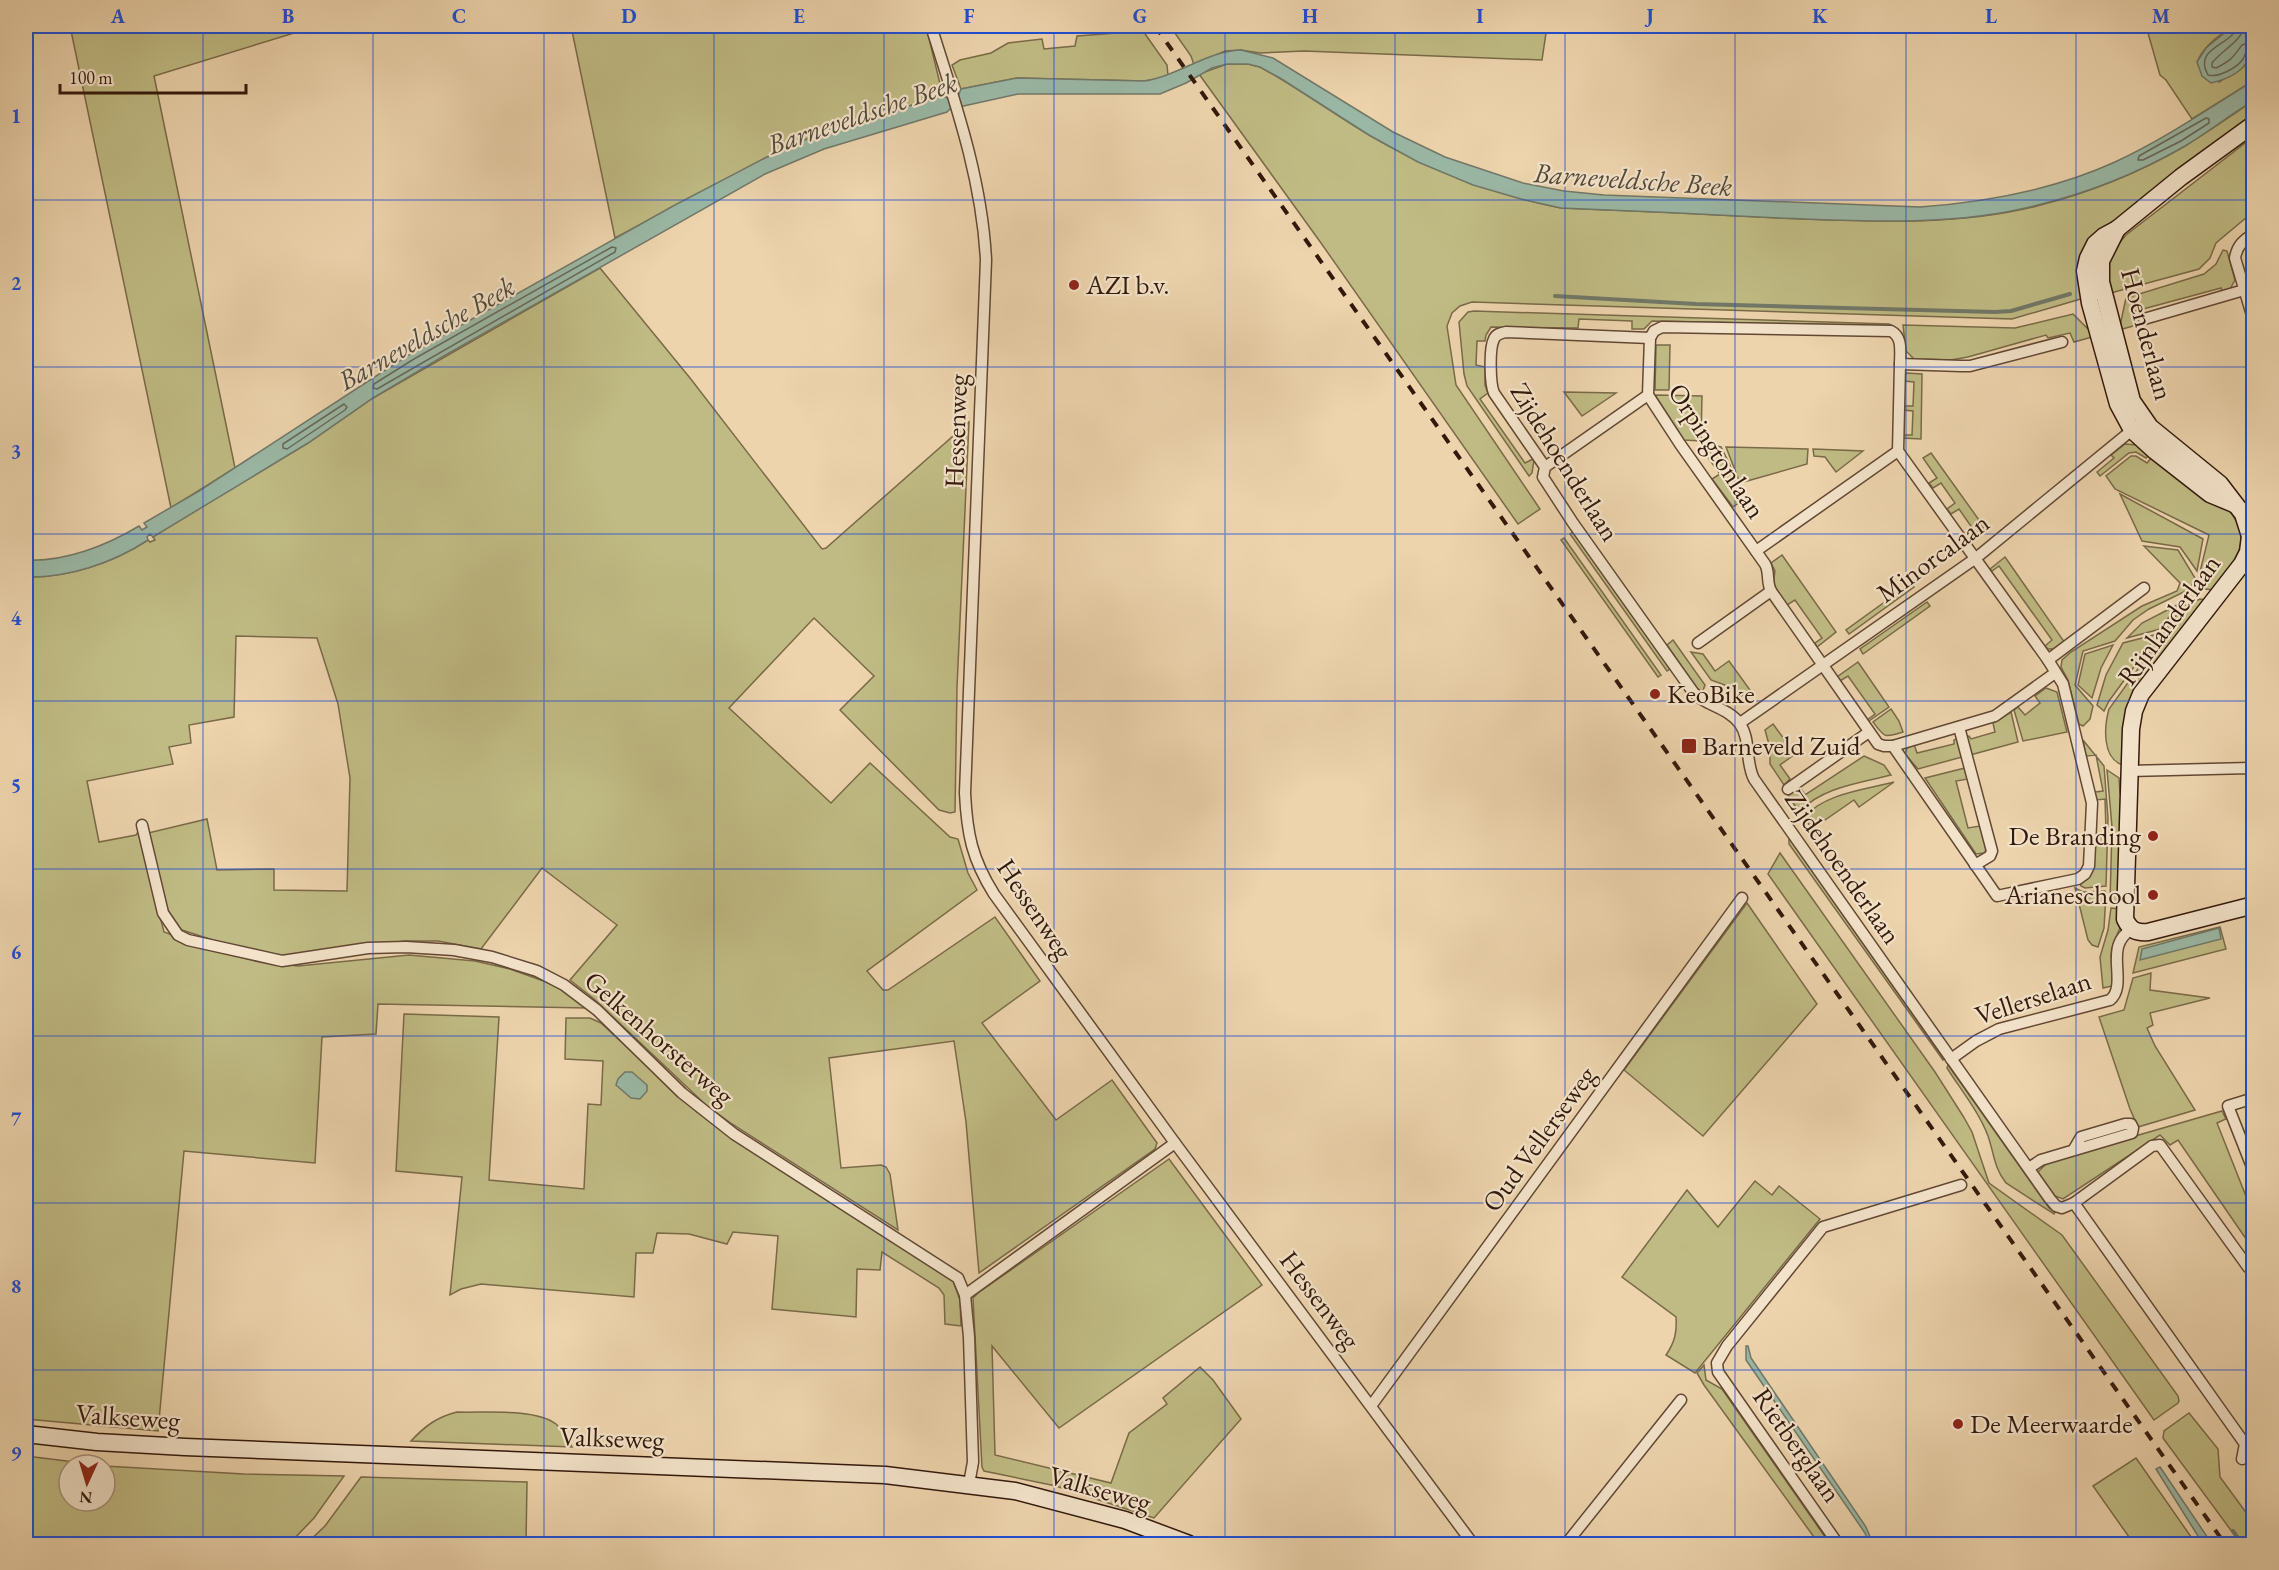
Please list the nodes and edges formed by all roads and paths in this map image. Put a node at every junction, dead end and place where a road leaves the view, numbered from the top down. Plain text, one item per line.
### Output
1 (931, 26) edge
2 (2253, 124) edge
3 (2253, 233) edge
4 (2244, 291) junction
5 (2144, 319) dead end
6 (2253, 322) edge
7 (1650, 338) junction
8 (2062, 342) dead end
9 (1900, 364) junction
10 (1648, 395) junction
11 (2138, 425) junction
12 (1898, 451) junction
13 (1545, 467) junction
14 (2250, 526) edge
15 (1756, 551) junction
16 (1976, 558) junction
17 (2144, 588) dead end
18 (1771, 591) junction
19 (1698, 643) dead end
20 (2048, 660) junction
21 (1823, 664) junction
22 (2055, 673) junction
23 (1740, 723) junction
24 (1959, 727) junction
25 (1869, 732) junction
26 (1893, 746) junction
27 (2252, 767) edge
28 (2129, 771) junction
29 (1788, 789) dead end
30 (142, 825) dead end
31 (1976, 865) junction
32 (1742, 898) dead end
33 (2253, 905) edge
34 (2131, 928) junction
35 (1951, 1059) junction
36 (2253, 1098) edge
37 (1175, 1143) junction
38 (2074, 1149) junction
39 (2029, 1168) junction
40 (2253, 1172) edge
41 (1961, 1185) dead end
42 (2074, 1203) junction
43 (2253, 1271) edge
44 (965, 1295) junction
45 (1682, 1400) dead end
46 (1371, 1406) junction
47 (26, 1434) edge
48 (2242, 1458) dead end
49 (969, 1484) junction
50 (1189, 1545) edge
51 (1473, 1545) edge
52 (1566, 1545) edge
53 (1838, 1545) edge

1 - 37 street, Hessenweg
2 - 11 main road, Hoenderlaan
3 - 4 street
4 - 5 street
4 - 6 street
7 - 9 street, Zijdehoenderlaan
7 - 10 street, Orpingtonlaan
7 - 13 street, Zijdehoenderlaan
8 - 9 street
9 - 12 street, Zijdehoenderlaan
10 - 13 street
10 - 15 street, Orpingtonlaan
11 - 14 main road, Hoenderlaan
11 - 16 street, Minorcalaan
12 - 15 street, Orpingtonlaan
12 - 16 street
13 - 23 street, Zijdehoenderlaan
14 - 28 main road, Rijnlanderlaan
15 - 18 street, Orpingtonlaan
16 - 20 street
16 - 21 street, Minorcalaan
17 - 20 street
18 - 19 street
18 - 21 street, Orpingtonlaan
20 - 22 street
21 - 23 street, Minorcalaan
21 - 25 street, Orpingtonlaan
22 - 24 street
22 - 31 street
23 - 35 street, Zijdehoenderlaan
24 - 26 street
24 - 31 street
25 - 26 street
25 - 29 street
26 - 31 street
27 - 28 street
28 - 34 main road, Rijnlanderlaan
30 - 44 street, Gelkenhorsterweg
32 - 46 street, Oud Vellerseweg
33 - 34 main road
34 - 35 street, Vellerselaan
35 - 39 street, Zijdehoenderlaan
36 - 40 street
37 - 44 street
37 - 46 street, Hessenweg
38 - 38 street
38 - 39 street
39 - 42 street, Zijdehoenderlaan
41 - 53 street, Rietberglaan
42 - 43 street
42 - 48 street
44 - 49 street
45 - 52 street
46 - 51 street, Hessenweg
47 - 49 main road, Valkseweg
49 - 50 main road, Valkseweg

